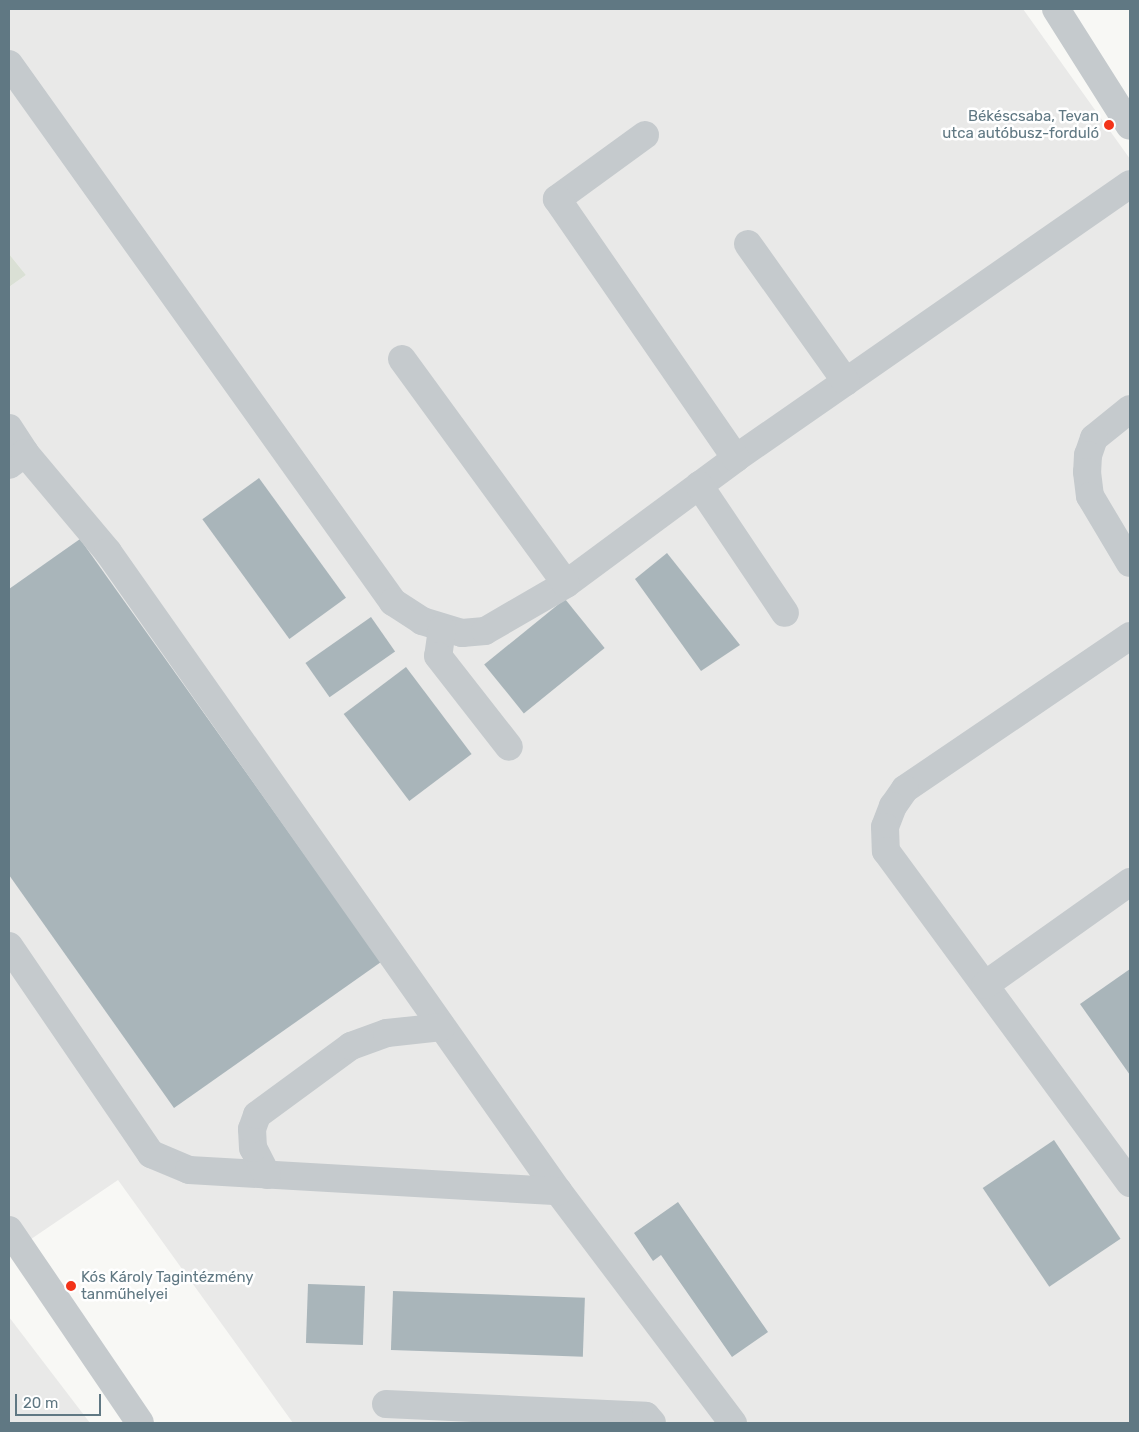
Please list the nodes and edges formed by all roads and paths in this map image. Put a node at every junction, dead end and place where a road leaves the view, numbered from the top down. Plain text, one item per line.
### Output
1 (1056, 9) edge
2 (9, 64) edge
3 (1130, 126) edge
4 (645, 135) dead end
5 (1130, 184) edge
6 (748, 244) dead end
7 (402, 359) dead end
8 (846, 382) junction
9 (1130, 410) edge
10 (9, 428) edge
11 (736, 458) junction
12 (17, 459) edge
13 (699, 485) junction
14 (1130, 563) edge
15 (566, 584) junction
16 (785, 613) dead end
17 (442, 629) junction
18 (1130, 636) edge
19 (509, 747) dead end
20 (1130, 882) edge
21 (9, 946) edge
22 (985, 984) junction
23 (442, 1028) junction
24 (267, 1175) junction
25 (1130, 1183) edge
26 (558, 1191) junction
27 (9, 1230) edge
28 (386, 1404) dead end
29 (140, 1423) edge
30 (652, 1423) edge
31 (733, 1423) edge

1 - 3 street
2 - 17 street
4 - 11 street
5 - 8 street
6 - 8 street
7 - 15 street
8 - 11 street
9 - 14 street
10 - 12 street
11 - 13 street
12 - 23 street
13 - 15 street
13 - 16 street
15 - 17 street
17 - 19 street
18 - 22 street
20 - 22 street
21 - 24 street
22 - 25 street
23 - 24 street
23 - 26 street
24 - 26 street
26 - 31 street
27 - 29 street
28 - 30 street

